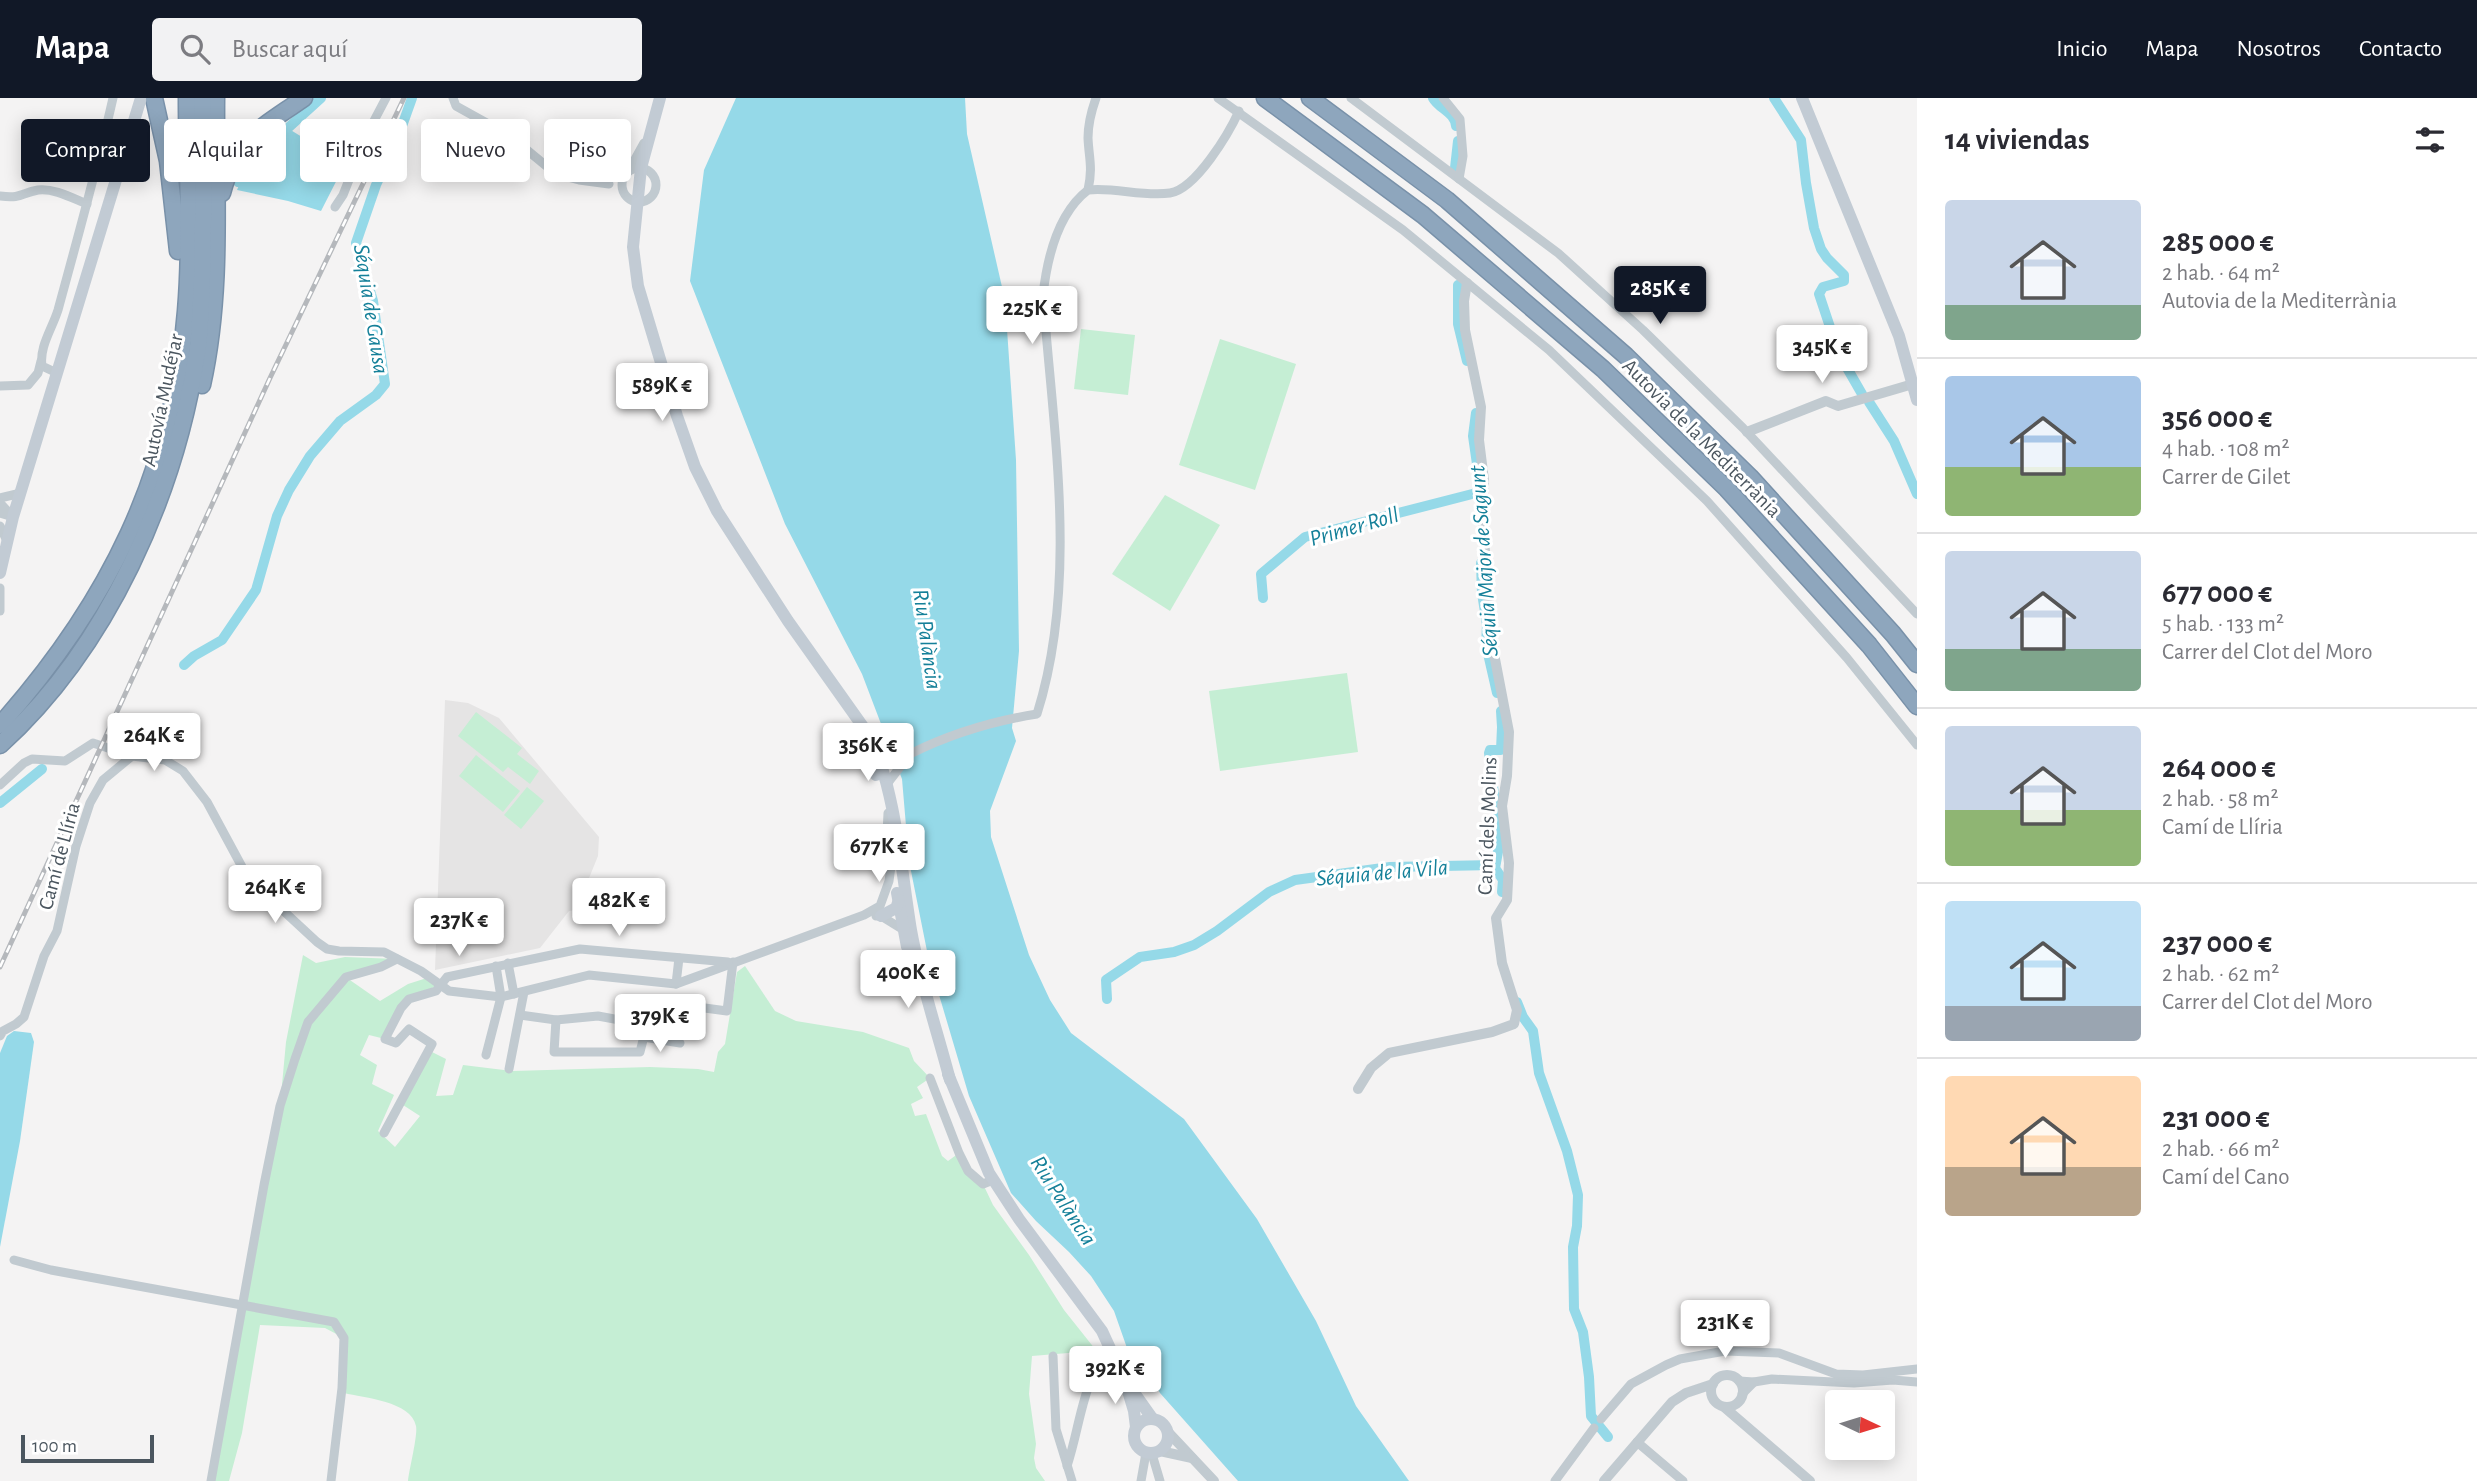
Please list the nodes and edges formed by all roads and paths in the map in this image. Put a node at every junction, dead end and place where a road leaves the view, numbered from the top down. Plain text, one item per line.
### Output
1 (113, 98) edge
2 (187, 98) edge
3 (203, 98) edge
4 (216, 98) edge
5 (304, 98) edge
6 (386, 98) edge
7 (453, 98) edge
8 (660, 98) edge
9 (1096, 98) edge
10 (1218, 98) edge
11 (1265, 98) edge
12 (1310, 98) edge
13 (1351, 98) edge
14 (1443, 98) edge
15 (1802, 98) edge
16 (145, 99) edge
17 (1239, 111) junction
18 (650, 132) junction
19 (631, 165) edge
20 (641, 168) junction
21 (631, 172) edge
22 (1459, 179) junction
23 (612, 182) edge
24 (624, 182) edge
25 (609, 184) junction
26 (623, 189) junction
27 (1088, 190) junction
28 (0, 196) edge
29 (636, 202) junction
30 (87, 204) junction
31 (335, 207) dead end
32 (217, 209) junction
33 (1467, 283) junction
34 (41, 361) junction
35 (57, 373) junction
36 (1913, 384) junction
37 (0, 386) edge
38 (1917, 400) edge
39 (1746, 432) junction
40 (21, 493) junction
41 (0, 500) edge
42 (0, 513) edge
43 (13, 517) junction
44 (0, 526) edge
45 (7, 541) junction
46 (0, 573) edge
47 (0, 588) edge
48 (96, 598) junction
49 (0, 611) edge
50 (1917, 614) edge
51 (1917, 664) edge
52 (62, 676) junction
53 (846, 704) junction
54 (1917, 706) edge
55 (0, 725) edge
56 (863, 739) junction
57 (0, 745) edge
58 (1917, 746) edge
59 (877, 750) junction
60 (910, 754) junction
61 (132, 756) junction
62 (895, 756) junction
63 (882, 764) junction
64 (900, 767) junction
65 (887, 784) junction
66 (0, 785) edge
67 (887, 834) junction
68 (897, 845) junction
69 (892, 859) junction
70 (898, 904) junction
71 (880, 911) junction
72 (907, 931) junction
73 (679, 958) junction
74 (397, 959) junction
75 (733, 962) junction
76 (508, 963) junction
77 (496, 966) junction
78 (440, 984) junction
79 (677, 984) junction
80 (524, 992) junction
81 (513, 994) junction
82 (501, 997) junction
83 (520, 1015) junction
84 (556, 1020) junction
85 (647, 1025) junction
86 (0, 1035) edge
87 (644, 1037) junction
88 (680, 1042) dead end
89 (486, 1055) dead end
90 (509, 1069) dead end
91 (930, 1078) dead end
92 (1358, 1089) dead end
93 (384, 1133) dead end
94 (993, 1180) junction
95 (14, 1259) dead end
96 (244, 1306) junction
97 (1053, 1356) dead end
98 (1917, 1369) edge
99 (1092, 1377) dead end
100 (1125, 1381) junction
101 (1739, 1381) junction
102 (1754, 1382) junction
103 (1917, 1382) edge
104 (1713, 1384) junction
105 (1696, 1390) junction
106 (1712, 1396) junction
107 (1740, 1398) junction
108 (1724, 1407) junction
109 (1152, 1419) junction
110 (1601, 1419) dead end
111 (1743, 1422) junction
112 (1136, 1427) junction
113 (1594, 1428) dead end
114 (1168, 1432) junction
115 (1637, 1442) junction
116 (1153, 1453) junction
117 (1196, 1460) junction
118 (1067, 1466) junction
119 (211, 1481) edge
120 (331, 1481) edge
121 (1072, 1481) edge
122 (1141, 1481) edge
123 (1160, 1481) edge
124 (1214, 1481) edge
125 (1555, 1481) edge
126 (1604, 1481) edge
127 (1683, 1481) edge
128 (1810, 1481) edge

1 - 30 street
2 - 48 highway, Autovía Mudéjar
3 - 52 highway, Autovía Mudéjar
4 - 32 highway
5 - 32 highway
6 - 31 street
7 - 25 street
8 - 18 main road
9 - 27 street
10 - 17 street
11 - 54 highway, Autovia de la Mediterrània
12 - 51 highway, Autovia de la Mediterrània
13 - 22 street
14 - 22 street
15 - 36 main road
16 - 35 main road
16 - 48 highway
17 - 27 street
17 - 33 street
18 - 19 street
18 - 20 main road
20 - 21 street
20 - 29 main road
22 - 39 street
23 - 25 street
24 - 26 street
25 - 26 street
26 - 29 street
27 - 60 street
28 - 30 street
29 - 53 main road
30 - 34 street
32 - 52 highway
33 - 58 street
33 - 92 street, Camí dels Molins
34 - 35 street
34 - 37 street
35 - 40 main road
36 - 38 main road
36 - 39 street
39 - 50 street
40 - 41 street
40 - 43 main road
41 - 43 street
42 - 43 street
43 - 45 main road
44 - 45 street
45 - 46 main road
47 - 49 street
48 - 55 highway, Autovía Mudéjar
52 - 57 highway, Autovía Mudéjar
53 - 56 main road
53 - 59 main road
56 - 63 street
56 - 67 main road
59 - 62 street
59 - 63 main road
60 - 62 street
60 - 64 street
61 - 66 street
61 - 74 street
61 - 86 street, Camí de Llíria
62 - 63 street
63 - 64 street
63 - 65 main road
63 - 67 street
64 - 65 street
65 - 68 main road
67 - 69 main road
68 - 70 main road
68 - 72 main road
69 - 70 main road
69 - 71 street
70 - 71 main road
70 - 72 main road
71 - 72 street
71 - 75 street
72 - 94 main road
73 - 75 street
73 - 76 street
73 - 79 street
74 - 78 street
74 - 96 street
75 - 79 street
75 - 85 street
76 - 77 street
76 - 81 street
77 - 78 street
77 - 82 street
78 - 82 street
78 - 93 street
79 - 80 street
80 - 81 street
80 - 83 street
81 - 82 street
82 - 89 street
83 - 84 street
83 - 90 street
84 - 85 street
84 - 87 street
85 - 87 street
87 - 88 street
91 - 94 street
94 - 100 main road
95 - 96 street
96 - 119 street
96 - 120 street
97 - 118 street
98 - 110 street
99 - 118 street
100 - 109 main road
100 - 112 main road
101 - 102 street
101 - 104 street
101 - 107 street
102 - 103 street
102 - 107 street
104 - 105 street
104 - 106 street
105 - 106 street
105 - 115 street
106 - 108 street
107 - 108 street
107 - 111 street
108 - 111 street
109 - 112 main road
109 - 114 main road
111 - 128 street
112 - 116 main road
113 - 125 street
114 - 116 main road
114 - 117 street
115 - 126 street
115 - 127 street
116 - 117 street
116 - 122 street
116 - 123 street
117 - 124 street
118 - 121 street

